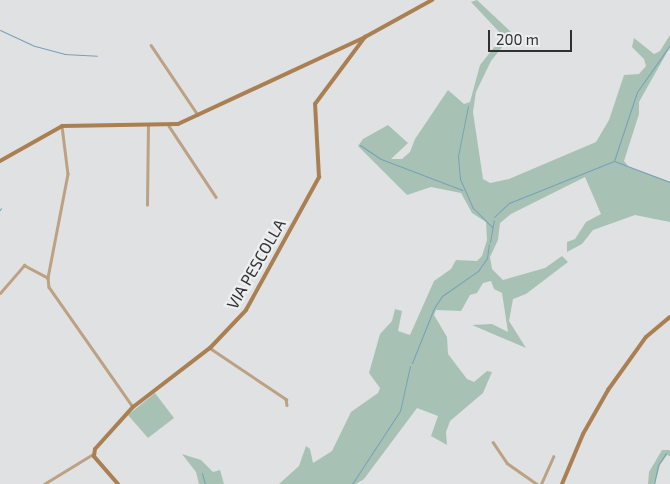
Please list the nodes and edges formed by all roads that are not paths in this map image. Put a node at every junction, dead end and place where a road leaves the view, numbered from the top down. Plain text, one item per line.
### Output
1 (432, 0) edge
2 (365, 37) junction
3 (151, 45) dead end
4 (198, 115) junction
5 (62, 126) junction
6 (148, 126) junction
7 (169, 126) junction
8 (0, 161) edge
9 (216, 197) dead end
10 (147, 205) dead end
11 (48, 278) junction
12 (0, 292) edge
13 (670, 317) edge
14 (210, 348) junction
15 (286, 405) dead end
16 (133, 407) junction
17 (493, 442) dead end
18 (93, 454) junction
19 (553, 457) dead end
20 (530, 482) edge
21 (44, 484) edge
22 (118, 484) edge
23 (537, 484) edge
24 (541, 484) edge
25 (562, 484) edge

1 - 2 street
2 - 4 street
2 - 14 street, VIA PESCOLLA
3 - 4 street
4 - 7 street
5 - 6 street
5 - 8 street
5 - 11 street
6 - 7 street
6 - 10 street
7 - 9 street
11 - 12 street
11 - 16 street
13 - 25 street
14 - 15 street
14 - 16 street, VIA PESCOLLA
16 - 18 street, VIA PESCOLLA
17 - 20 street
18 - 21 street
18 - 22 street
19 - 24 street
20 - 23 street

